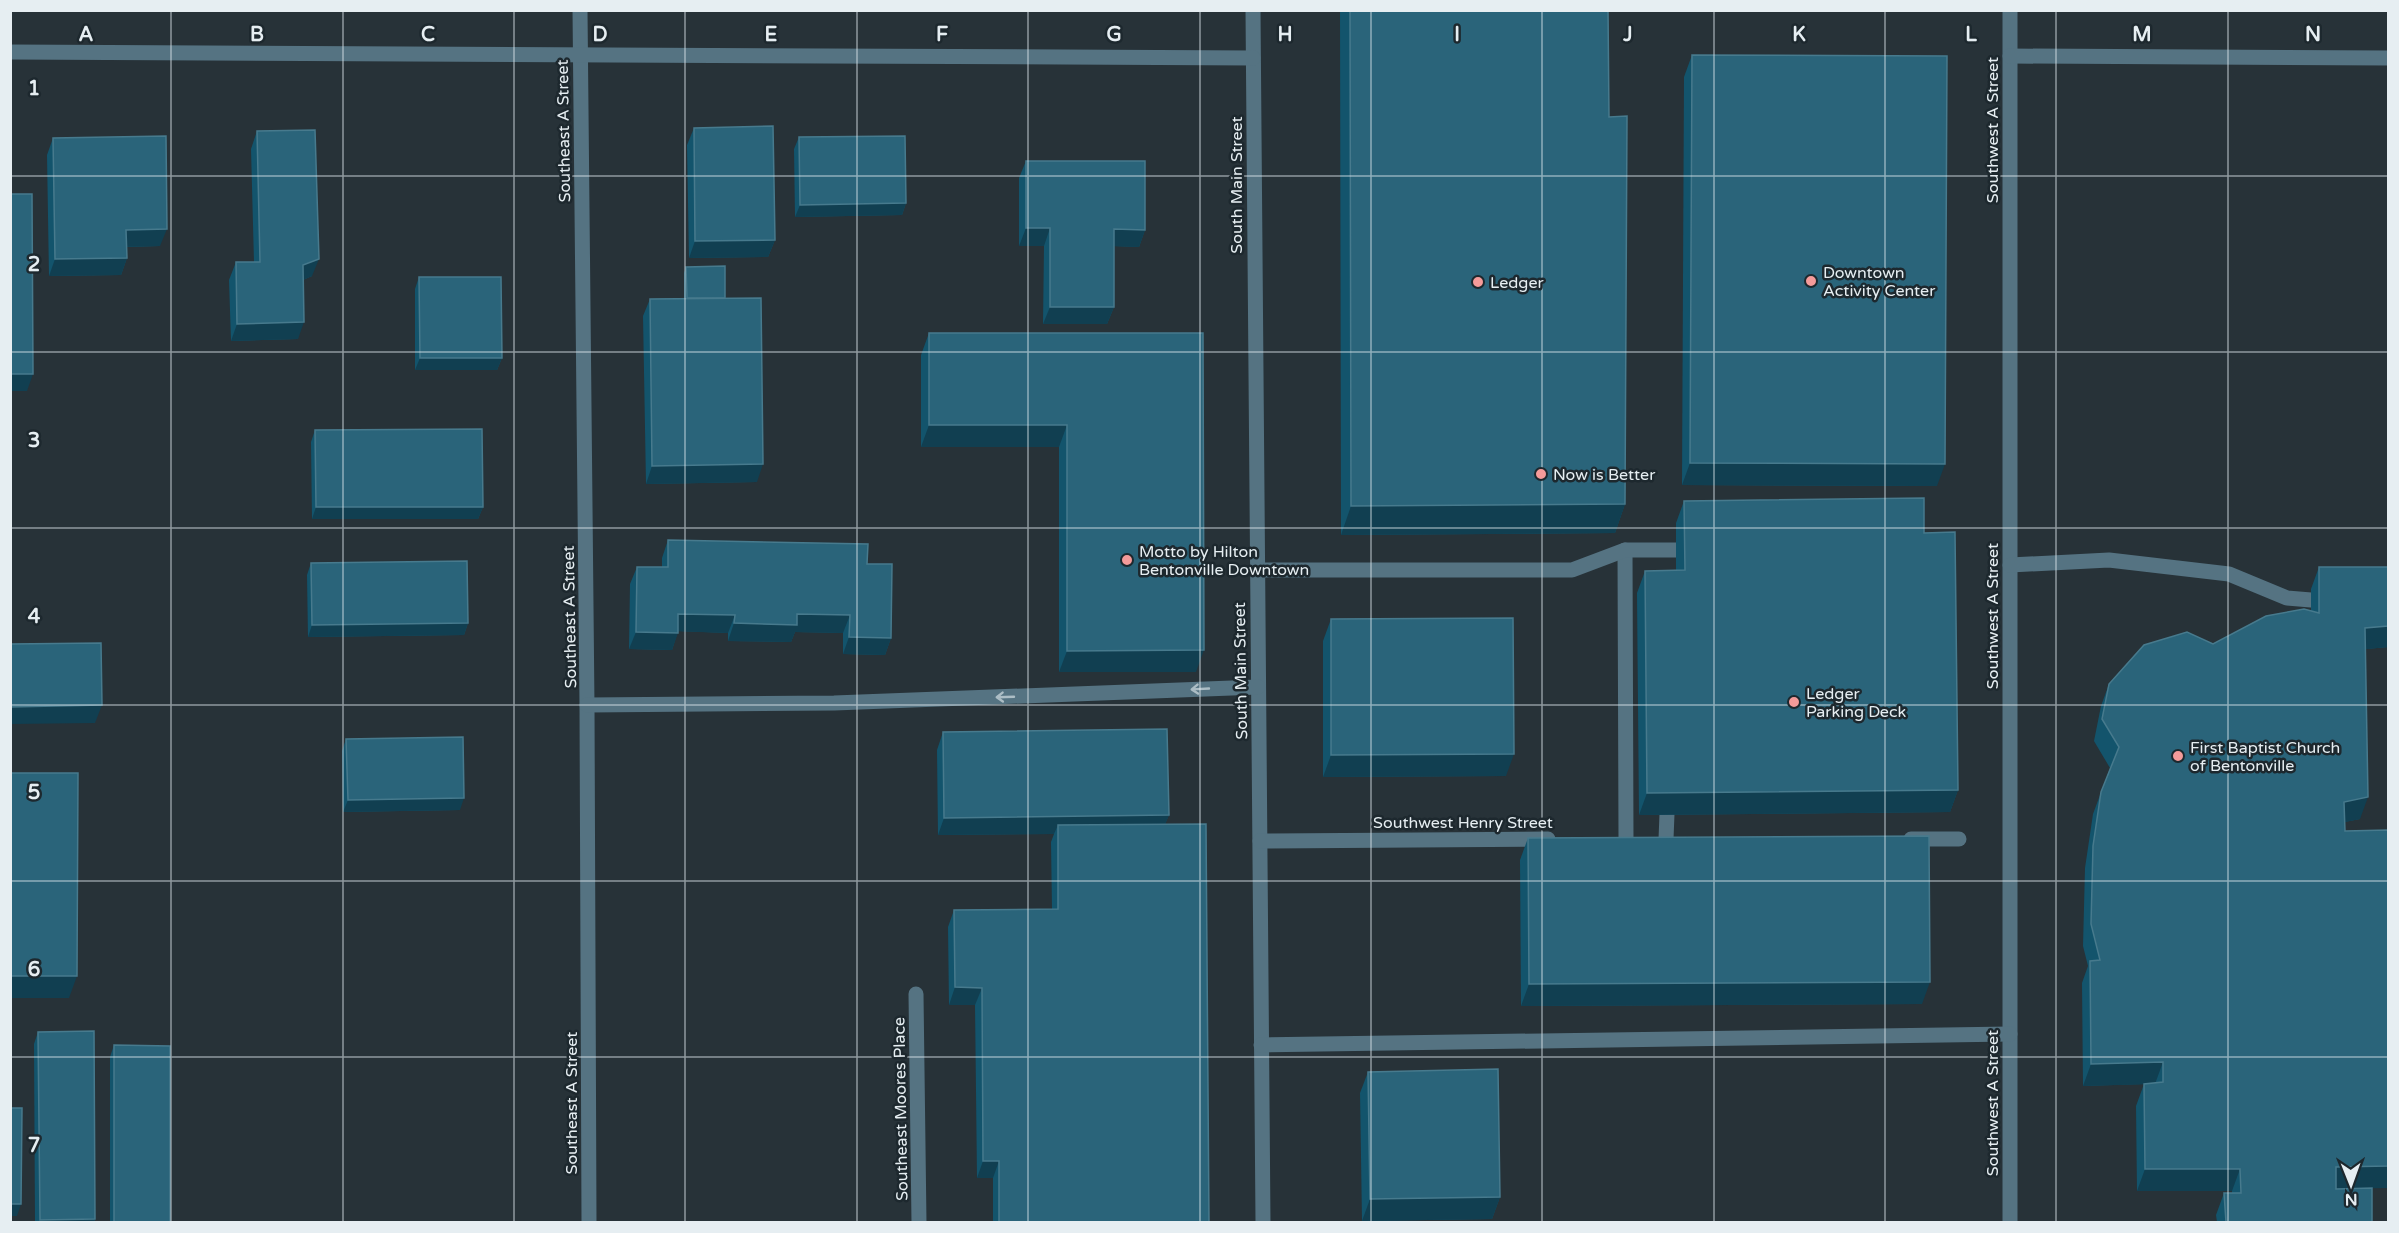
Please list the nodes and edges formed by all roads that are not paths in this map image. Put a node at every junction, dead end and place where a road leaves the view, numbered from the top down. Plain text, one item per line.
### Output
1 (580, 10) edge
2 (1253, 10) edge
3 (2010, 10) edge
4 (10, 52) edge
5 (580, 55) junction
6 (2010, 56) junction
7 (1253, 58) junction
8 (2388, 58) edge
9 (1625, 550) junction
10 (1676, 550) dead end
11 (2010, 565) junction
12 (1257, 570) junction
13 (2311, 600) dead end
14 (1258, 687) junction
15 (587, 705) junction
16 (1667, 814) edge
17 (1564, 839) edge
18 (1606, 839) edge
19 (1636, 839) junction
20 (1900, 839) edge
21 (1959, 839) dead end
22 (1260, 841) junction
23 (916, 994) dead end
24 (2010, 1034) junction
25 (1261, 1045) junction
26 (589, 1222) edge
27 (919, 1222) edge
28 (1263, 1222) edge
29 (2010, 1222) edge

1 - 5 street, Southeast A Street
2 - 7 street, South Main Street
3 - 6 street, Southwest A Street
4 - 5 street
5 - 7 street
5 - 15 street, Southeast A Street
6 - 8 street
6 - 11 street, Southwest A Street
7 - 12 street, South Main Street
9 - 10 street
9 - 12 street
9 - 19 street
11 - 13 street
11 - 24 street, Southwest A Street
12 - 14 street, South Main Street
14 -> 15 street
14 - 22 street, South Main Street
15 - 26 street, Southeast A Street
16 - 19 street
17 - 22 street, Southwest Henry Street
18 - 19 street
20 - 21 street
22 - 25 street, South Main Street
23 - 27 street, Southeast Moores Place
24 - 25 street
24 - 29 street, Southwest A Street
25 - 28 street, South Main Street

